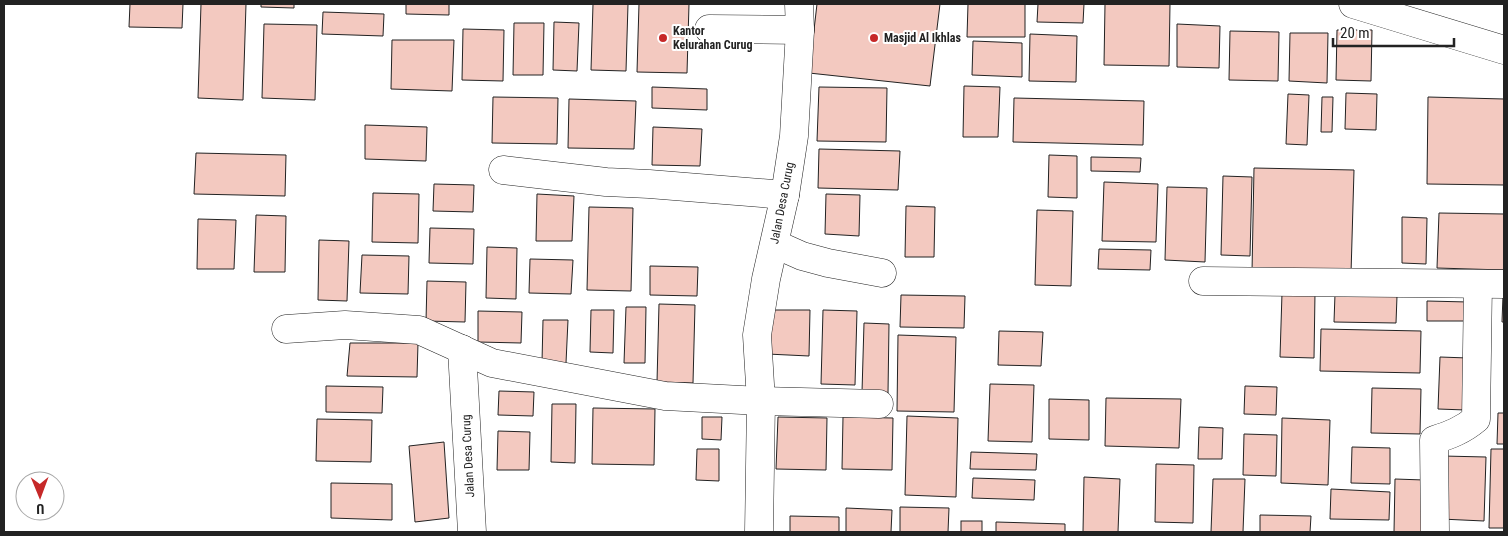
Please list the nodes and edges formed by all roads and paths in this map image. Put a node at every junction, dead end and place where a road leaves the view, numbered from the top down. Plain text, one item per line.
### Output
1 (1354, 4) edge
2 (799, 17) edge
3 (709, 29) dead end
4 (1504, 50) edge
5 (503, 170) dead end
6 (785, 195) junction
7 (775, 244) junction
8 (882, 273) dead end
9 (1203, 280) dead end
10 (1491, 284) edge
11 (286, 329) dead end
12 (462, 349) junction
13 (761, 401) junction
14 (879, 404) dead end
15 (472, 532) edge
16 (760, 532) edge
17 (1435, 532) edge

1 - 4 street
2 - 3 street
2 - 6 street, Jalan Desa Curug
5 - 6 street
6 - 7 street, Jalan Desa Curug
7 - 8 street
7 - 13 street, Jalan Desa Curug
9 - 10 street
10 - 17 street
11 - 12 street
12 - 13 street
12 - 15 street, Jalan Desa Curug
13 - 14 street
13 - 16 street, Jalan Desa Curug

